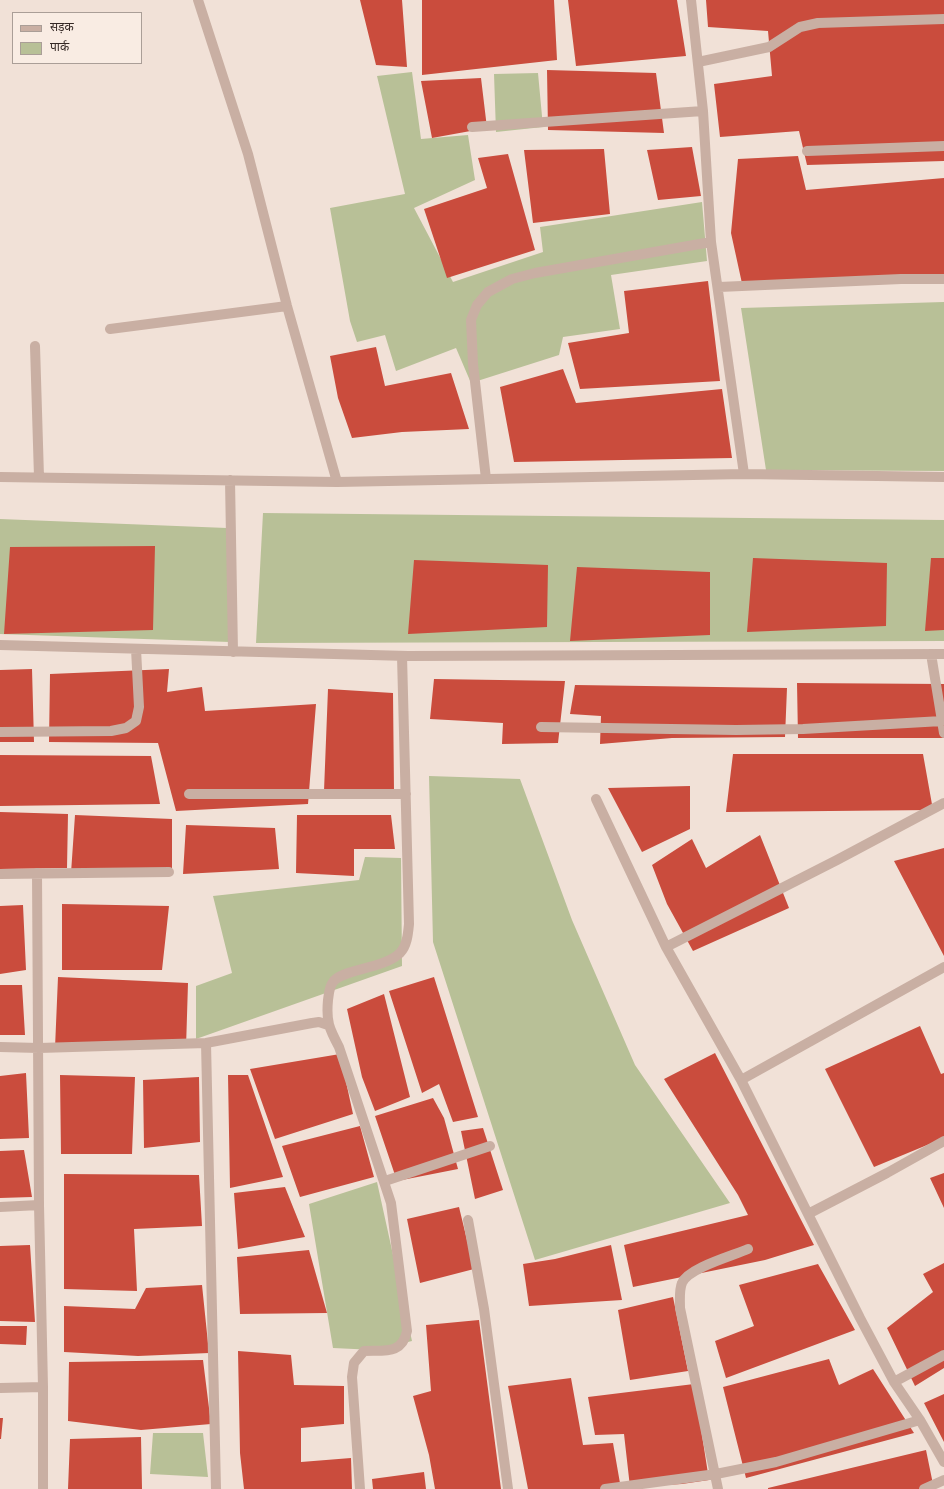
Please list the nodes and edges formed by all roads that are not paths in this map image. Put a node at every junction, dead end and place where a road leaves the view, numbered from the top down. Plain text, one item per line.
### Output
1 (198, 0) edge
2 (691, 0) edge
3 (944, 19) edge
4 (698, 62) junction
5 (703, 111) junction
6 (472, 127) dead end
7 (944, 146) edge
8 (807, 150) dead end
9 (711, 242) junction
10 (944, 279) edge
11 (719, 287) junction
12 (287, 306) junction
13 (110, 329) dead end
14 (35, 346) dead end
15 (744, 474) junction
16 (0, 477) edge
17 (40, 477) junction
18 (944, 477) edge
19 (486, 479) junction
20 (230, 480) junction
21 (337, 482) junction
22 (0, 645) edge
23 (136, 649) junction
24 (233, 652) junction
25 (931, 654) junction
26 (944, 654) edge
27 (402, 656) junction
28 (942, 721) junction
29 (541, 727) dead end
30 (0, 732) edge
31 (944, 733) edge
32 (189, 794) dead end
33 (406, 794) junction
34 (596, 799) dead end
35 (944, 803) edge
36 (169, 872) dead end
37 (37, 873) junction
38 (0, 874) edge
39 (666, 947) junction
40 (944, 967) edge
41 (328, 1025) junction
42 (206, 1043) junction
43 (0, 1047) edge
44 (39, 1048) junction
45 (741, 1080) junction
46 (944, 1141) edge
47 (490, 1146) dead end
48 (385, 1182) junction
49 (39, 1205) junction
50 (0, 1207) edge
51 (808, 1214) junction
52 (468, 1220) dead end
53 (748, 1249) dead end
54 (944, 1355) edge
55 (894, 1382) junction
56 (43, 1387) junction
57 (0, 1388) edge
58 (920, 1420) junction
59 (944, 1462) edge
60 (716, 1474) junction
61 (944, 1480) edge
62 (42, 1489) edge
63 (216, 1489) edge
64 (360, 1489) edge
65 (508, 1489) edge
66 (604, 1489) edge
67 (718, 1489) edge
68 (924, 1489) edge

1 - 12 street
2 - 4 street
3 - 4 street
4 - 5 street
5 - 6 street
5 - 9 street
7 - 8 street
9 - 11 street
9 - 19 street
10 - 11 street
11 - 15 street
12 - 13 street
12 - 21 street
14 - 17 street
15 - 18 street
15 - 19 street
16 - 17 street
17 - 20 street
19 - 21 street
20 - 21 street
20 - 24 street
22 - 23 street
23 - 24 street
23 - 30 street
24 - 27 street
25 - 26 street
25 - 27 street
25 - 28 street
27 - 33 street
28 - 29 street
28 - 31 street
32 - 33 street
33 - 41 street
34 - 39 street
35 - 39 street
36 - 37 street
37 - 38 street
37 - 44 street
39 - 45 street
40 - 45 street
41 - 42 street
41 - 48 street
42 - 44 street
42 - 63 street
43 - 44 street
44 - 49 street
45 - 51 street
46 - 51 street
47 - 48 street
48 - 64 street
49 - 50 street
49 - 56 street
51 - 55 street
52 - 65 street
53 - 60 street
54 - 55 street
55 - 58 street
56 - 57 street
56 - 62 street
58 - 59 street
58 - 60 street
60 - 66 street
60 - 67 street
61 - 68 street

